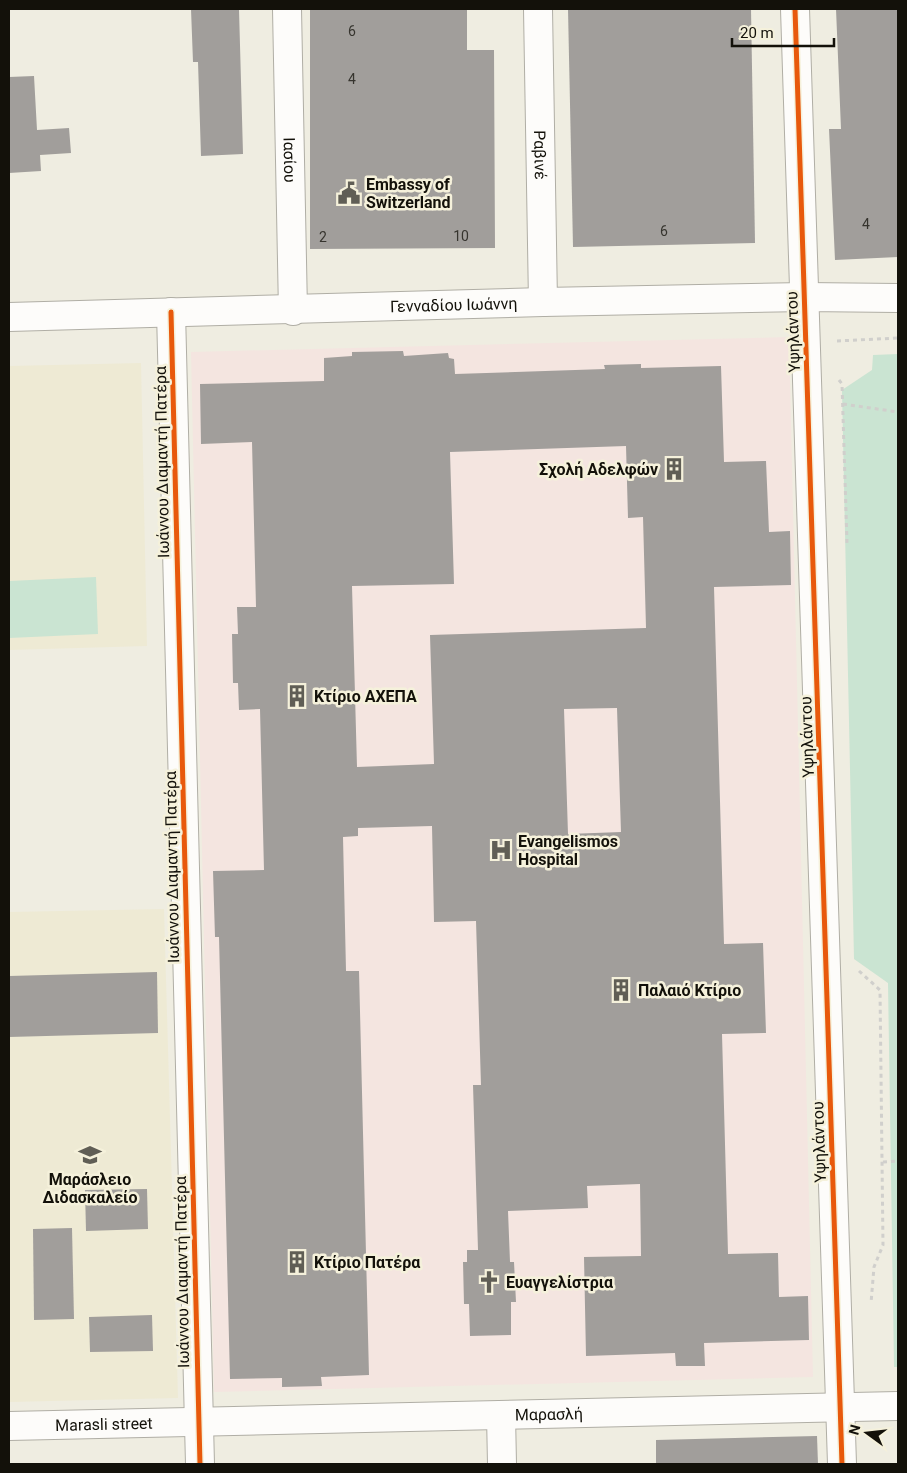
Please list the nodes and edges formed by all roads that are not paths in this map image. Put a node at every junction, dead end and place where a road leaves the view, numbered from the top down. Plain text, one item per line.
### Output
1 (287, 9) edge
2 (538, 9) edge
3 (795, 9) edge
4 (805, 297) junction
5 (898, 298) edge
6 (543, 302) junction
7 (293, 311) junction
8 (171, 312) junction
9 (9, 318) edge
10 (898, 1406) edge
11 (840, 1407) junction
12 (501, 1415) junction
13 (198, 1422) junction
14 (9, 1426) edge
15 (200, 1464) edge
16 (502, 1464) edge
17 (842, 1464) edge

1 - 7 street, Ιασίου
2 - 6 street, Ραβινέ
3 - 4 street, Υψηλάντου
4 - 5 street, Γενναδίου Ιωάννη
4 - 6 street, Γενναδίου Ιωάννη
4 - 11 street, Υψηλάντου
6 - 7 street, Γενναδίου Ιωάννη
7 - 8 street, Γενναδίου Ιωάννη
8 - 9 street, Γενναδίου Ιωάννη
8 - 13 street, Ιωάννου Διαμαντή Πατέρα
10 - 11 street, Μαρασλή
11 - 12 street, Μαρασλή
11 - 17 street, Υψηλάντου
12 - 13 street, Μαρασλή
12 - 16 street
13 - 14 street, Marasli street
13 - 15 street, Ιωάννου Διαμαντή Πατέρα

